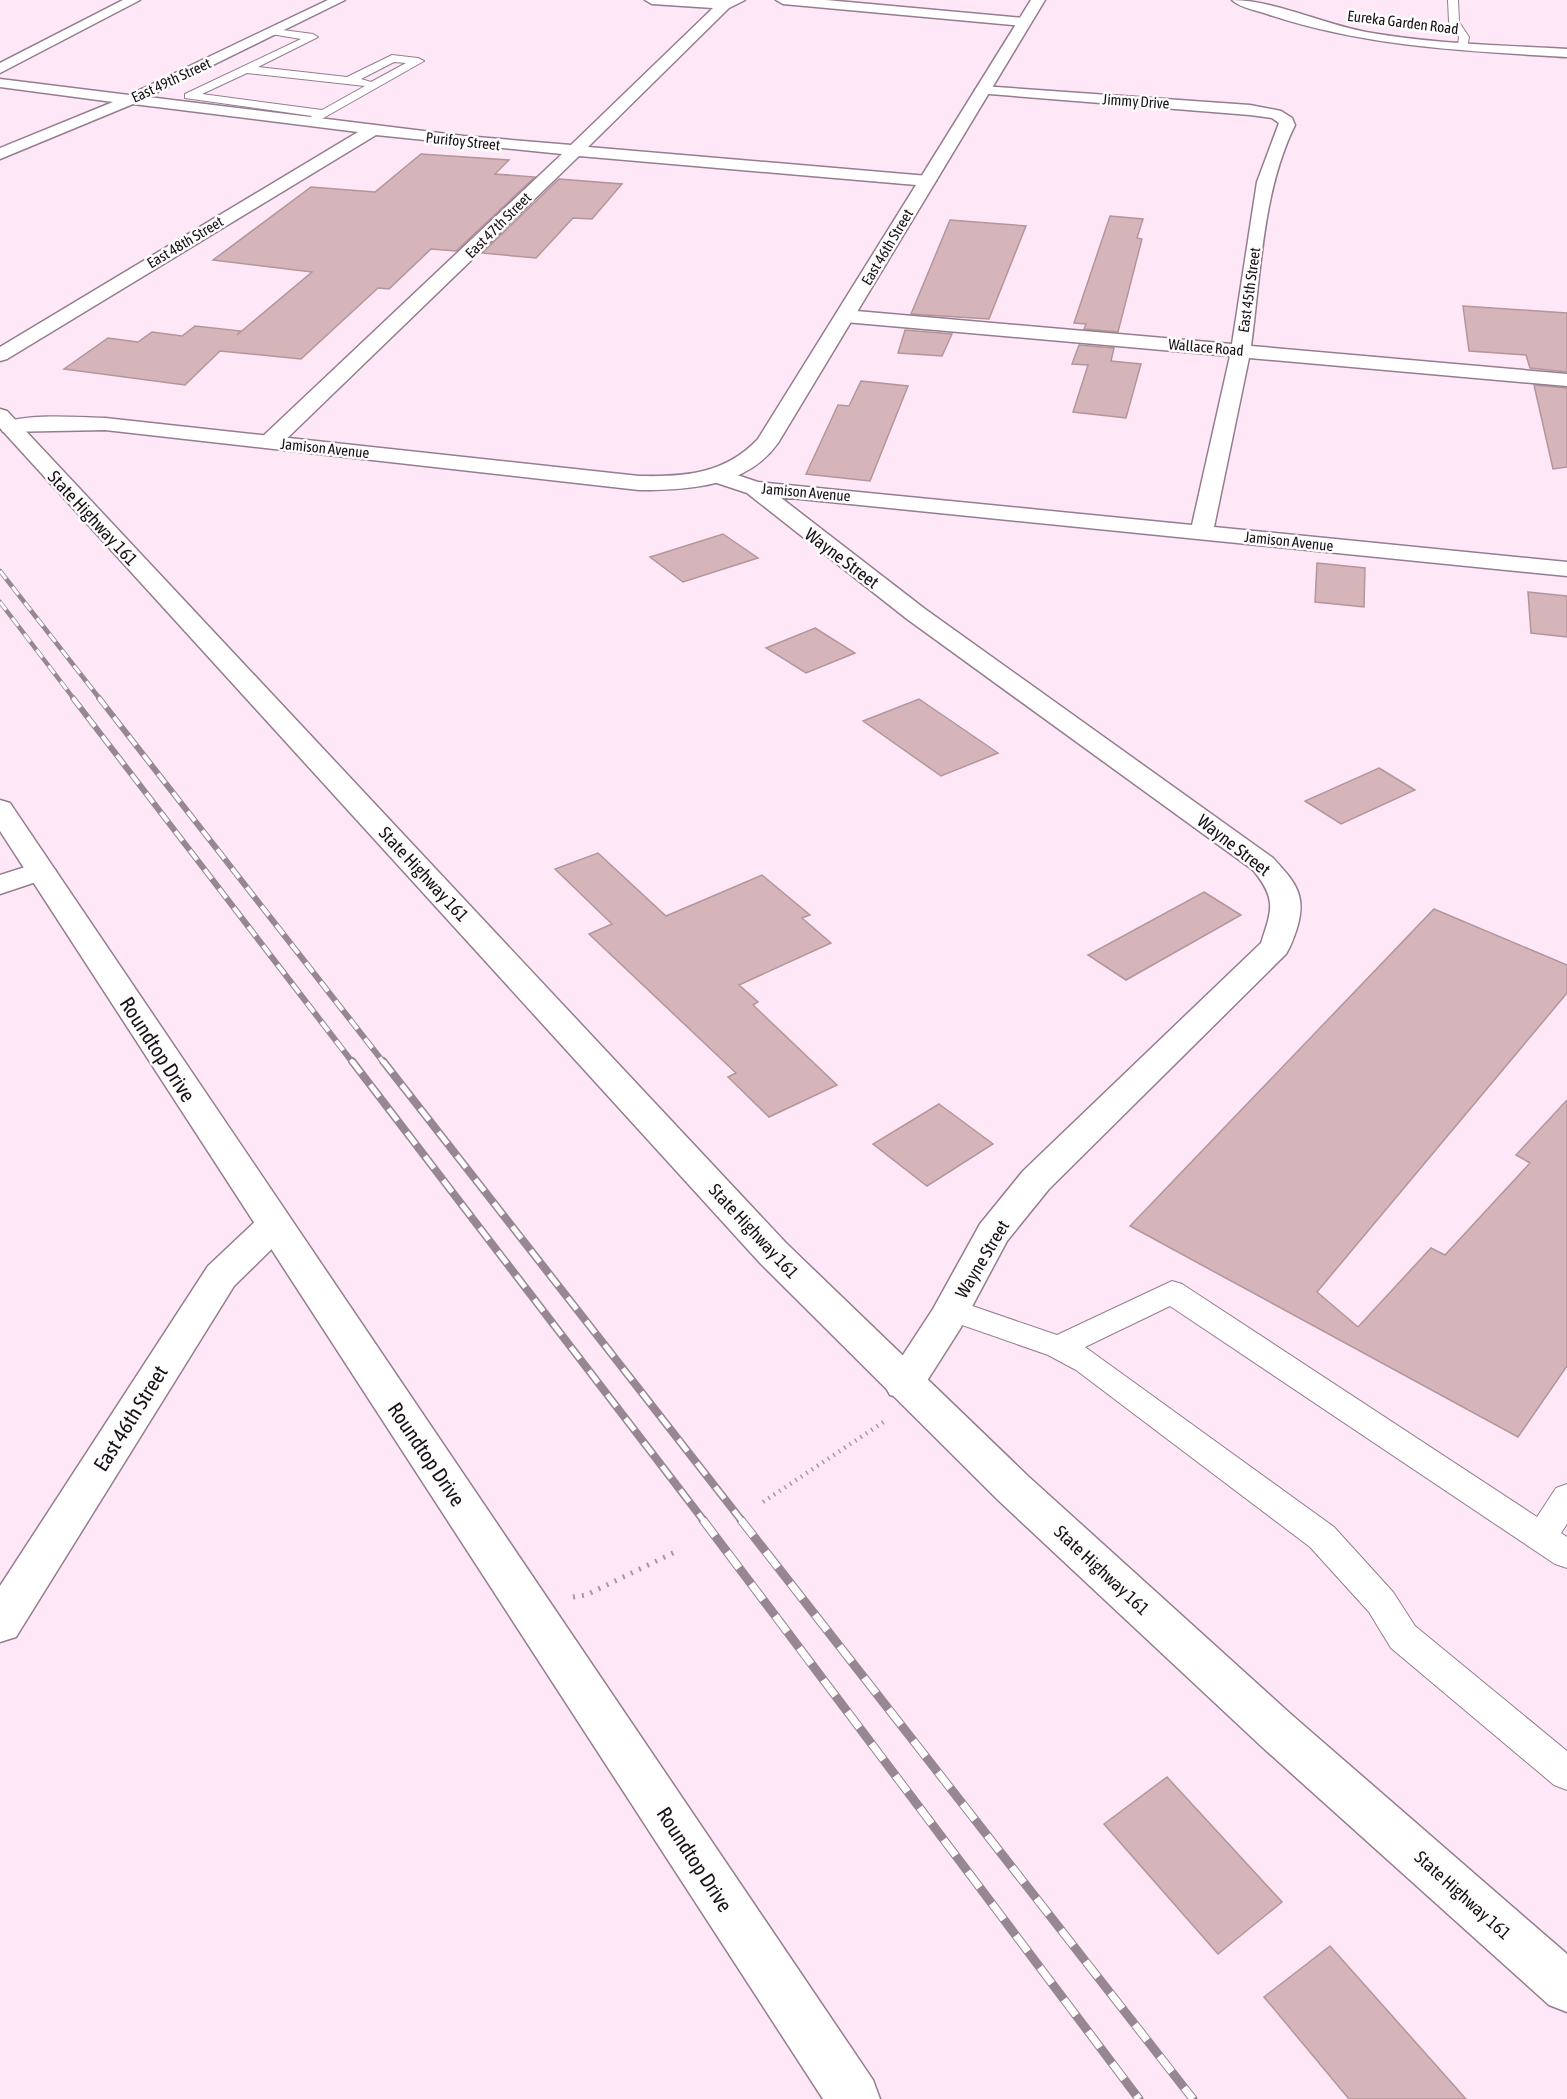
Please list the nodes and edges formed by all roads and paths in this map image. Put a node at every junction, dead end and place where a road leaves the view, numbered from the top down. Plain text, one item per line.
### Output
1 (132, 0) edge
2 (338, 0) edge
3 (652, 0) edge
4 (783, 0) edge
5 (1038, 0) edge
6 (1239, 0) edge
7 (1453, 0) edge
8 (731, 3) edge
9 (1024, 22) junction
10 (275, 32) junction
11 (1463, 46) junction
12 (1567, 53) edge
13 (205, 64) junction
14 (0, 69) edge
15 (246, 69) junction
16 (349, 81) junction
17 (0, 83) edge
18 (375, 84) junction
19 (982, 90) junction
20 (130, 100) junction
21 (325, 114) junction
22 (1287, 121) joint
23 (308, 122) junction
24 (371, 131) junction
25 (572, 151) junction
26 (0, 154) edge
27 (928, 181) junction
28 (845, 316) junction
29 (1241, 350) junction
30 (0, 355) edge
31 (1567, 380) edge
32 (6, 421) edge
33 (270, 442) junction
34 (719, 476) junction
35 (755, 488) junction
36 (1202, 531) junction
37 (1567, 568) edge
38 (0, 809) edge
39 (41, 871) junction
40 (0, 885) edge
41 (274, 1225) junction
42 (952, 1310) junction
43 (1059, 1347) junction
44 (912, 1392) junction
45 (1567, 1497) edge
46 (763, 1502) dead end
47 (1554, 1545) edge
48 (677, 1551) dead end
49 (525, 1601) junction
50 (0, 1623) edge
51 (1567, 1773) edge
52 (1567, 1987) edge
53 (854, 2099) edge

1 - 14 street
2 - 10 street, East 49th Street
3 - 8 street
4 - 9 street
5 - 9 street, East 46th Street
6 - 11 street, Eureka Garden Road
7 - 11 lane
8 - 25 street, East 47th Street
9 - 19 street, East 46th Street
10 - 13 street, East 49th Street
10 - 15 lane
11 - 12 street, Eureka Garden Road
13 - 15 lane
13 - 20 street, East 49th Street
15 - 16 lane
15 - 21 lane
16 - 18 lane
16 - 18 lane
17 - 20 street, Purifoy Street
18 - 21 lane
19 - 22 street, Jimmy Drive
19 - 27 street, East 46th Street
20 - 23 street, Purifoy Street
20 - 26 street, East 49th Street
21 - 23 lane
22 - 29 street, East 45th Street
23 - 24 street, Purifoy Street
24 - 25 street, Purifoy Street
24 - 30 street, East 48th Street
25 - 27 street, Purifoy Street
25 - 33 street, East 47th Street
27 - 28 street, East 46th Street
28 - 29 street, Wallace Road
28 - 34 street, East 46th Street
29 - 31 street, Wallace Road
29 - 36 street, East 45th Street
32 - 33 street, Jamison Avenue
32 - 44 street, State Highway 161
33 - 34 street, Jamison Avenue
34 - 35 street, Jamison Avenue
35 - 36 street, Jamison Avenue
35 - 42 street, Wayne Street
36 - 37 street, Jamison Avenue
38 - 39 street, Roundtop Drive
39 - 40 street
39 - 41 street, Roundtop Drive
41 - 49 street, Roundtop Drive
41 - 50 street, East 46th Street
42 - 43 lane
42 - 44 street, Wayne Street
43 - 47 lane
43 - 51 lane
44 - 46 path
44 - 52 street, State Highway 161
45 - 47 lane
48 - 49 path
49 - 53 street, Roundtop Drive

